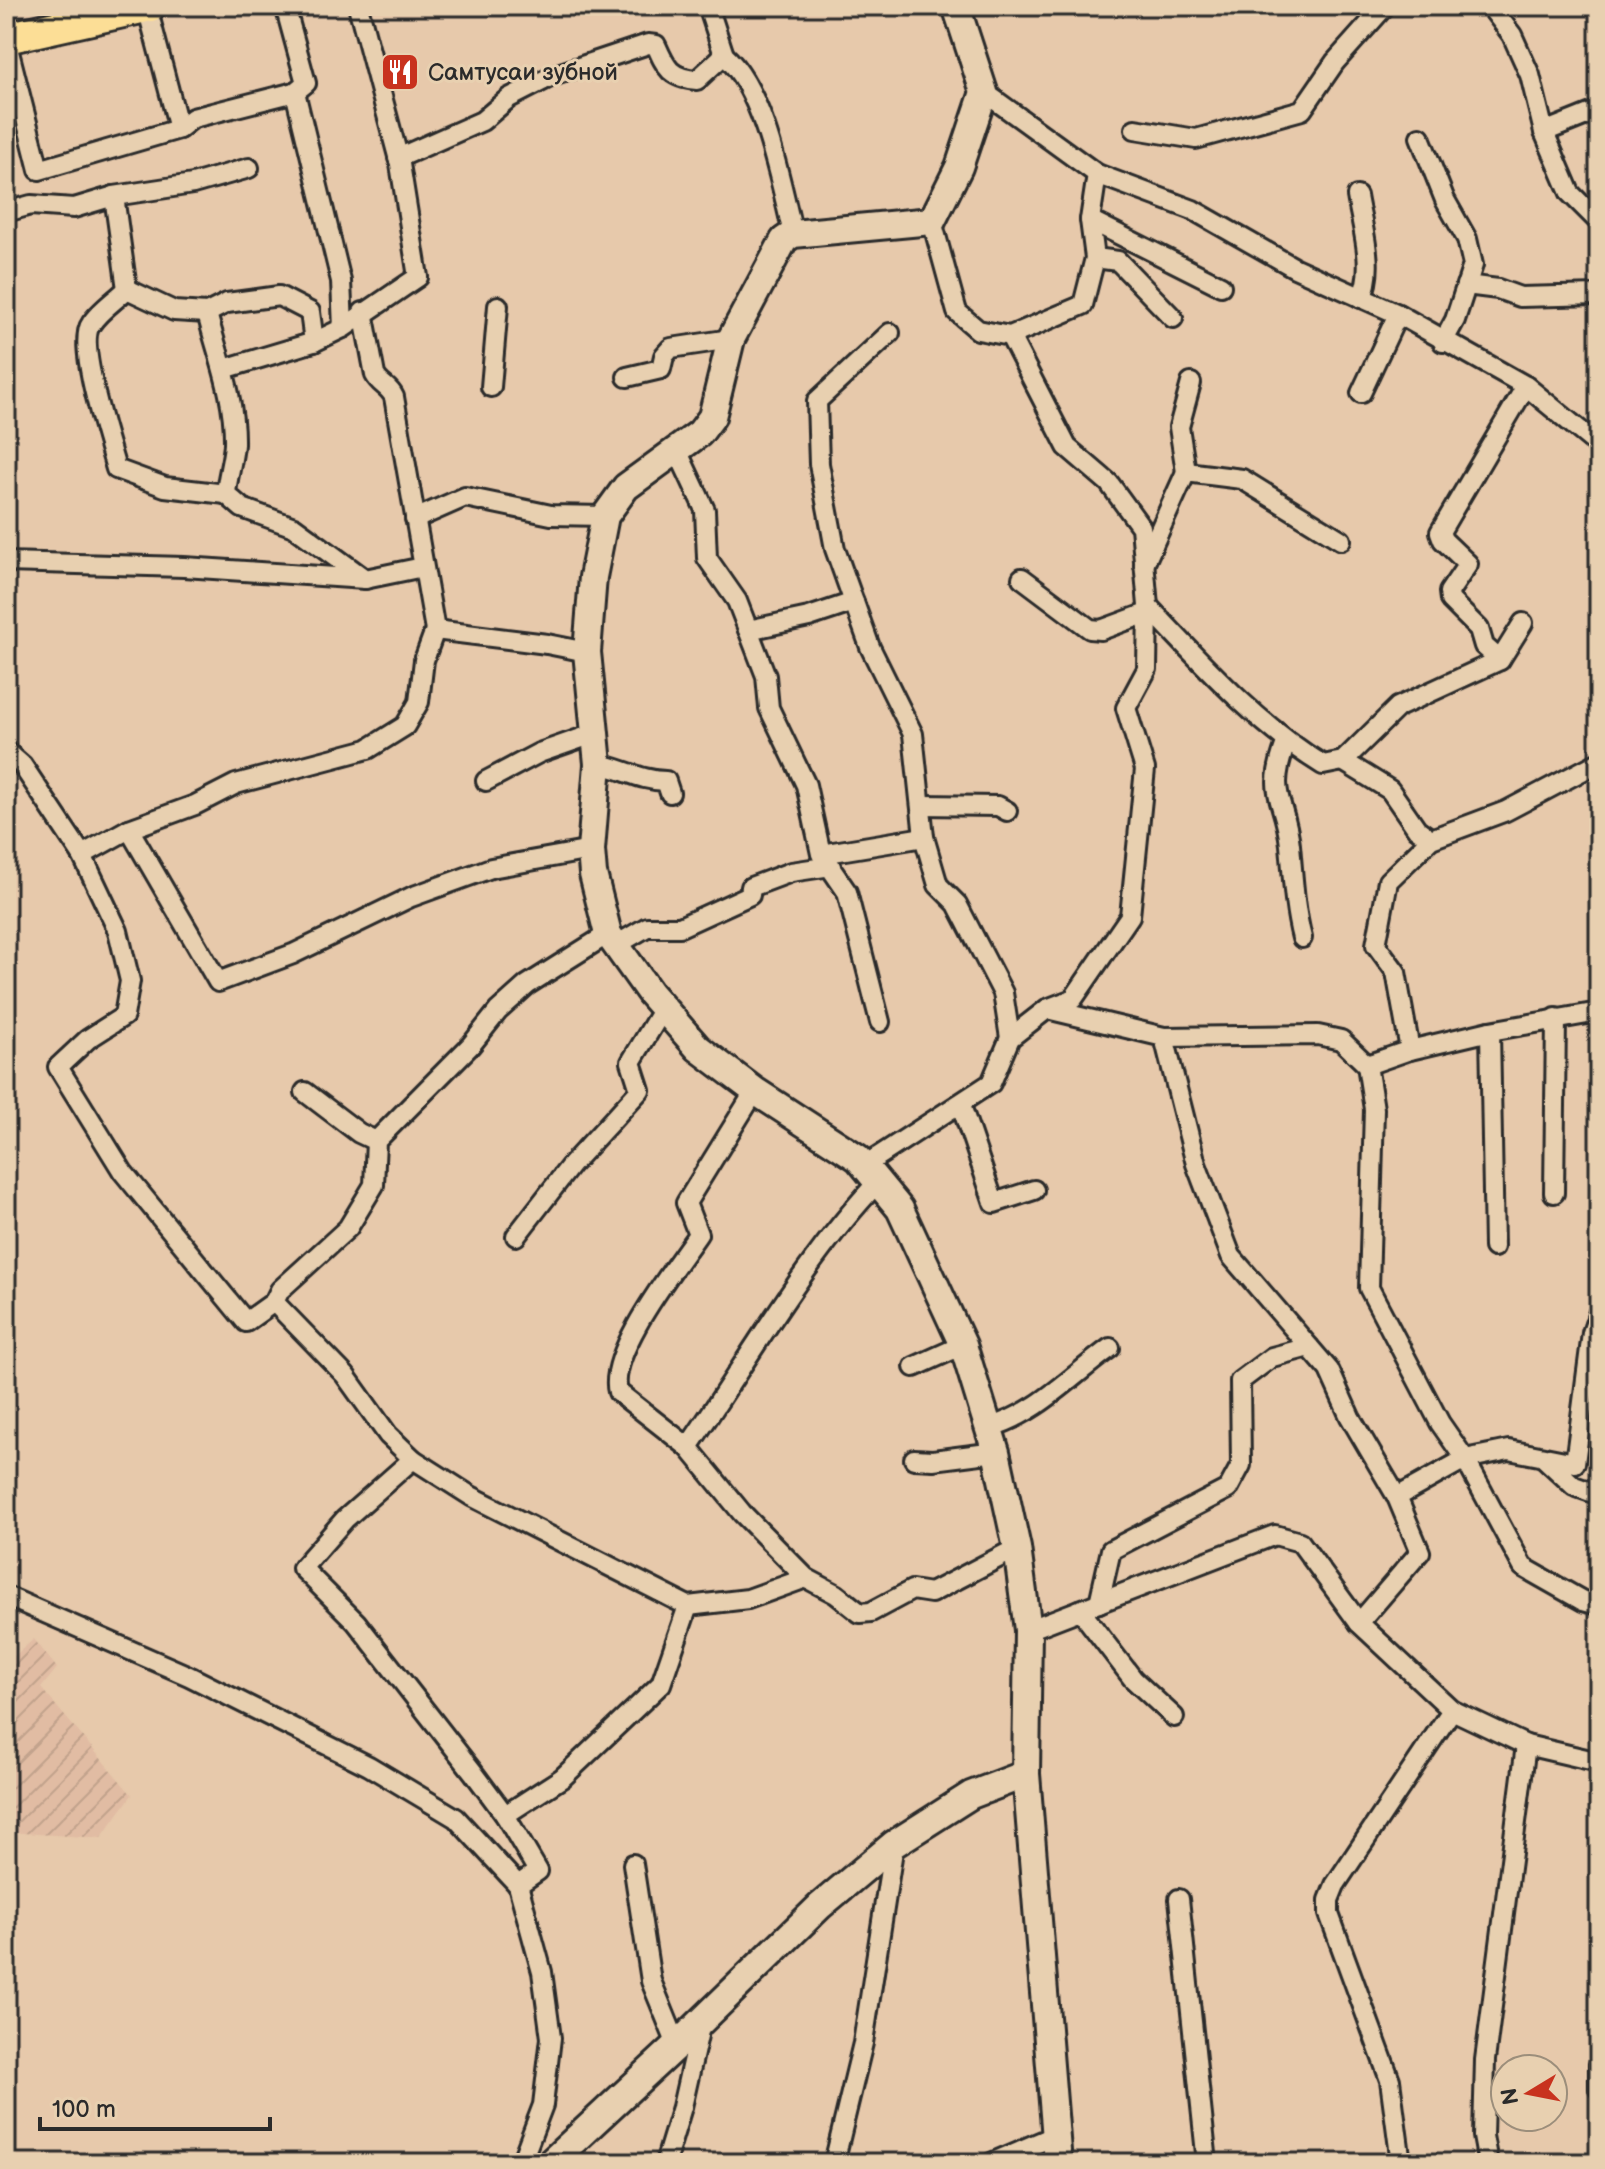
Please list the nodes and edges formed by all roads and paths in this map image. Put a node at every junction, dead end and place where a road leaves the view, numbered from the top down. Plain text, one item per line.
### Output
1 (149, 6) edge
2 (285, 6) edge
3 (358, 6) edge
4 (708, 6) edge
5 (956, 6) edge
6 (1385, 6) edge
7 (1490, 6) edge
8 (6, 39) edge
9 (724, 55) junction
10 (295, 92) junction
11 (984, 92) junction
12 (1599, 110) edge
13 (179, 129) junction
14 (1135, 129) dead end
15 (1544, 132) junction
16 (1420, 137) dead end
17 (398, 158) junction
18 (249, 168) dead end
19 (1097, 174) junction
20 (114, 196) junction
21 (1357, 196) dead end
22 (6, 212) edge
23 (1090, 220) junction
24 (932, 221) junction
25 (1599, 222) edge
26 (793, 234) junction
27 (1095, 258) junction
28 (1466, 285) junction
29 (1221, 286) dead end
30 (127, 289) junction
31 (1599, 295) edge
32 (1361, 298) junction
33 (498, 306) dead end
34 (363, 312) junction
35 (207, 313) junction
36 (1398, 314) junction
37 (1173, 318) dead end
38 (343, 328) junction
39 (890, 333) dead end
40 (1010, 336) junction
41 (731, 339) junction
42 (314, 342) junction
43 (1443, 342) junction
44 (224, 369) junction
45 (627, 377) dead end
46 (1191, 383) dead end
47 (1526, 386) junction
48 (491, 387) dead end
49 (1361, 393) dead end
50 (1599, 446) edge
51 (677, 450) junction
52 (1186, 472) junction
53 (226, 494) junction
54 (605, 516) junction
55 (415, 519) junction
56 (1341, 540) dead end
57 (6, 562) edge
58 (423, 567) junction
59 (1142, 568) junction
60 (1022, 578) dead end
61 (365, 579) junction
62 (854, 602) junction
63 (1148, 610) junction
64 (1523, 623) dead end
65 (435, 630) junction
66 (748, 630) junction
67 (587, 652) junction
68 (1500, 660) junction
69 (596, 733) junction
70 (1286, 743) junction
71 (6, 751) edge
72 (1343, 761) junction
73 (1599, 762) edge
74 (598, 764) junction
75 (486, 781) dead end
76 (670, 793) dead end
77 (922, 805) junction
78 (1007, 811) dead end
79 (129, 829) junction
80 (924, 837) junction
81 (1431, 839) junction
82 (591, 850) junction
83 (82, 855) junction
84 (820, 863) junction
85 (1302, 938) dead end
86 (613, 939) junction
87 (664, 1007) junction
88 (1047, 1009) junction
89 (1599, 1012) edge
90 (1556, 1018) junction
91 (880, 1022) dead end
92 (1490, 1031) junction
93 (1164, 1037) junction
94 (1010, 1038) junction
95 (1410, 1050) junction
96 (1367, 1065) junction
97 (755, 1091) junction
98 (305, 1092) dead end
99 (961, 1105) junction
100 (376, 1141) junction
101 (871, 1174) junction
102 (1034, 1190) dead end
103 (1554, 1193) dead end
104 (516, 1236) dead end
105 (1494, 1247) dead end
106 (274, 1302) junction
107 (1599, 1312) edge
108 (963, 1345) junction
109 (1309, 1347) junction
110 (1110, 1348) dead end
111 (914, 1367) dead end
112 (993, 1439) junction
113 (688, 1447) junction
114 (1542, 1456) junction
115 (413, 1459) junction
116 (914, 1459) dead end
117 (1465, 1459) junction
118 (1599, 1495) edge
119 (1397, 1497) junction
120 (1017, 1548) junction
121 (806, 1578) junction
122 (6, 1596) edge
123 (1099, 1603) junction
124 (1599, 1605) edge
125 (688, 1606) junction
126 (1080, 1610) junction
127 (1359, 1623) junction
128 (1028, 1630) junction
129 (1452, 1710) junction
130 (1174, 1717) dead end
131 (1526, 1745) junction
132 (1599, 1762) edge
133 (1026, 1774) junction
134 (505, 1815) junction
135 (894, 1844) junction
136 (633, 1864) dead end
137 (518, 1885) junction
138 (1179, 1899) dead end
139 (701, 2018) junction
140 (677, 2045) junction
141 (1599, 2065) edge
142 (1599, 2089) edge
143 (1054, 2136) junction
144 (521, 2163) edge
145 (550, 2163) edge
146 (665, 2163) edge
147 (834, 2163) edge
148 (991, 2163) edge
149 (1058, 2163) edge
150 (1207, 2163) edge
151 (1401, 2163) edge
152 (1488, 2163) edge

1 - 8 main road
1 - 13 street
2 - 10 street
3 - 17 street
4 - 9 street
5 - 11 main road
6 - 14 street
7 - 15 street
8 - 13 street
9 - 17 street
9 - 26 street
10 - 13 street
10 - 38 street
11 - 19 street
11 - 24 main road
12 - 15 street
15 - 25 street
16 - 28 street
17 - 34 street
18 - 20 street
19 - 23 street
19 - 32 street
20 - 22 street
20 - 30 street
21 - 32 street
23 - 27 street
23 - 29 street
24 - 26 main road
24 - 40 street
26 - 41 main road
27 - 37 street
27 - 40 street
28 - 31 street
28 - 43 street
30 - 35 street
30 - 53 street
32 - 36 street
33 - 48 street
34 - 38 street
34 - 55 street
35 - 42 street
35 - 44 street
36 - 43 street
36 - 49 street
38 - 42 street
39 - 62 street
40 - 59 street
41 - 45 street
41 - 51 main road
42 - 44 street
43 - 47 street
44 - 53 street
46 - 52 street
47 - 50 street
47 - 68 street
51 - 54 main road
51 - 66 street
52 - 56 street
52 - 59 street
53 - 61 street
54 - 55 street
54 - 67 main road
55 - 58 street
57 - 61 street
58 - 61 street
58 - 65 street
59 - 63 street
60 - 63 street
62 - 66 street
62 - 77 street
63 - 70 street
63 - 88 street
64 - 68 street
65 - 67 street
65 - 79 street
66 - 84 street
67 - 69 main road
68 - 72 street
69 - 74 main road
69 - 75 street
70 - 72 street
70 - 85 street
71 - 83 street
72 - 81 street
73 - 81 street
74 - 76 street
74 - 82 main road
77 - 78 street
77 - 80 street
79 - 82 street
79 - 83 street
80 - 84 street
80 - 94 street
81 - 95 street
82 - 86 main road
83 - 106 street
84 - 86 street
84 - 91 street
86 - 87 main road
86 - 100 street
87 - 97 main road
87 - 104 street
88 - 93 street
88 - 94 street
89 - 90 street
90 - 92 street
90 - 103 street
92 - 95 street
92 - 105 street
93 - 96 street
93 - 109 street
94 - 99 street
95 - 96 street
96 - 117 street
97 - 101 main road
97 - 113 street
98 - 100 street
99 - 101 street
99 - 102 street
100 - 106 street
101 - 108 main road
101 - 113 street
106 - 115 street
107 - 114 street
108 - 111 street
108 - 112 main road
109 - 119 street
109 - 123 street
110 - 112 street
112 - 116 street
112 - 120 main road
113 - 121 street
114 - 117 street
114 - 118 street
115 - 125 street
115 - 134 street
117 - 119 street
117 - 124 street
119 - 127 street
120 - 121 street
120 - 128 main road
121 - 125 street
122 - 137 street
123 - 126 street
123 - 127 street
125 - 134 street
126 - 128 street
126 - 130 street
127 - 129 street
128 - 133 main road
129 - 131 street
129 - 151 street
131 - 132 street
131 - 152 street
133 - 135 main road
133 - 143 main road
134 - 137 street
135 - 139 main road
135 - 147 street
136 - 140 street
137 - 144 street
138 - 150 street
139 - 140 main road
139 - 146 street
140 - 145 main road
141 - 142 street
143 - 148 street
143 - 149 main road

